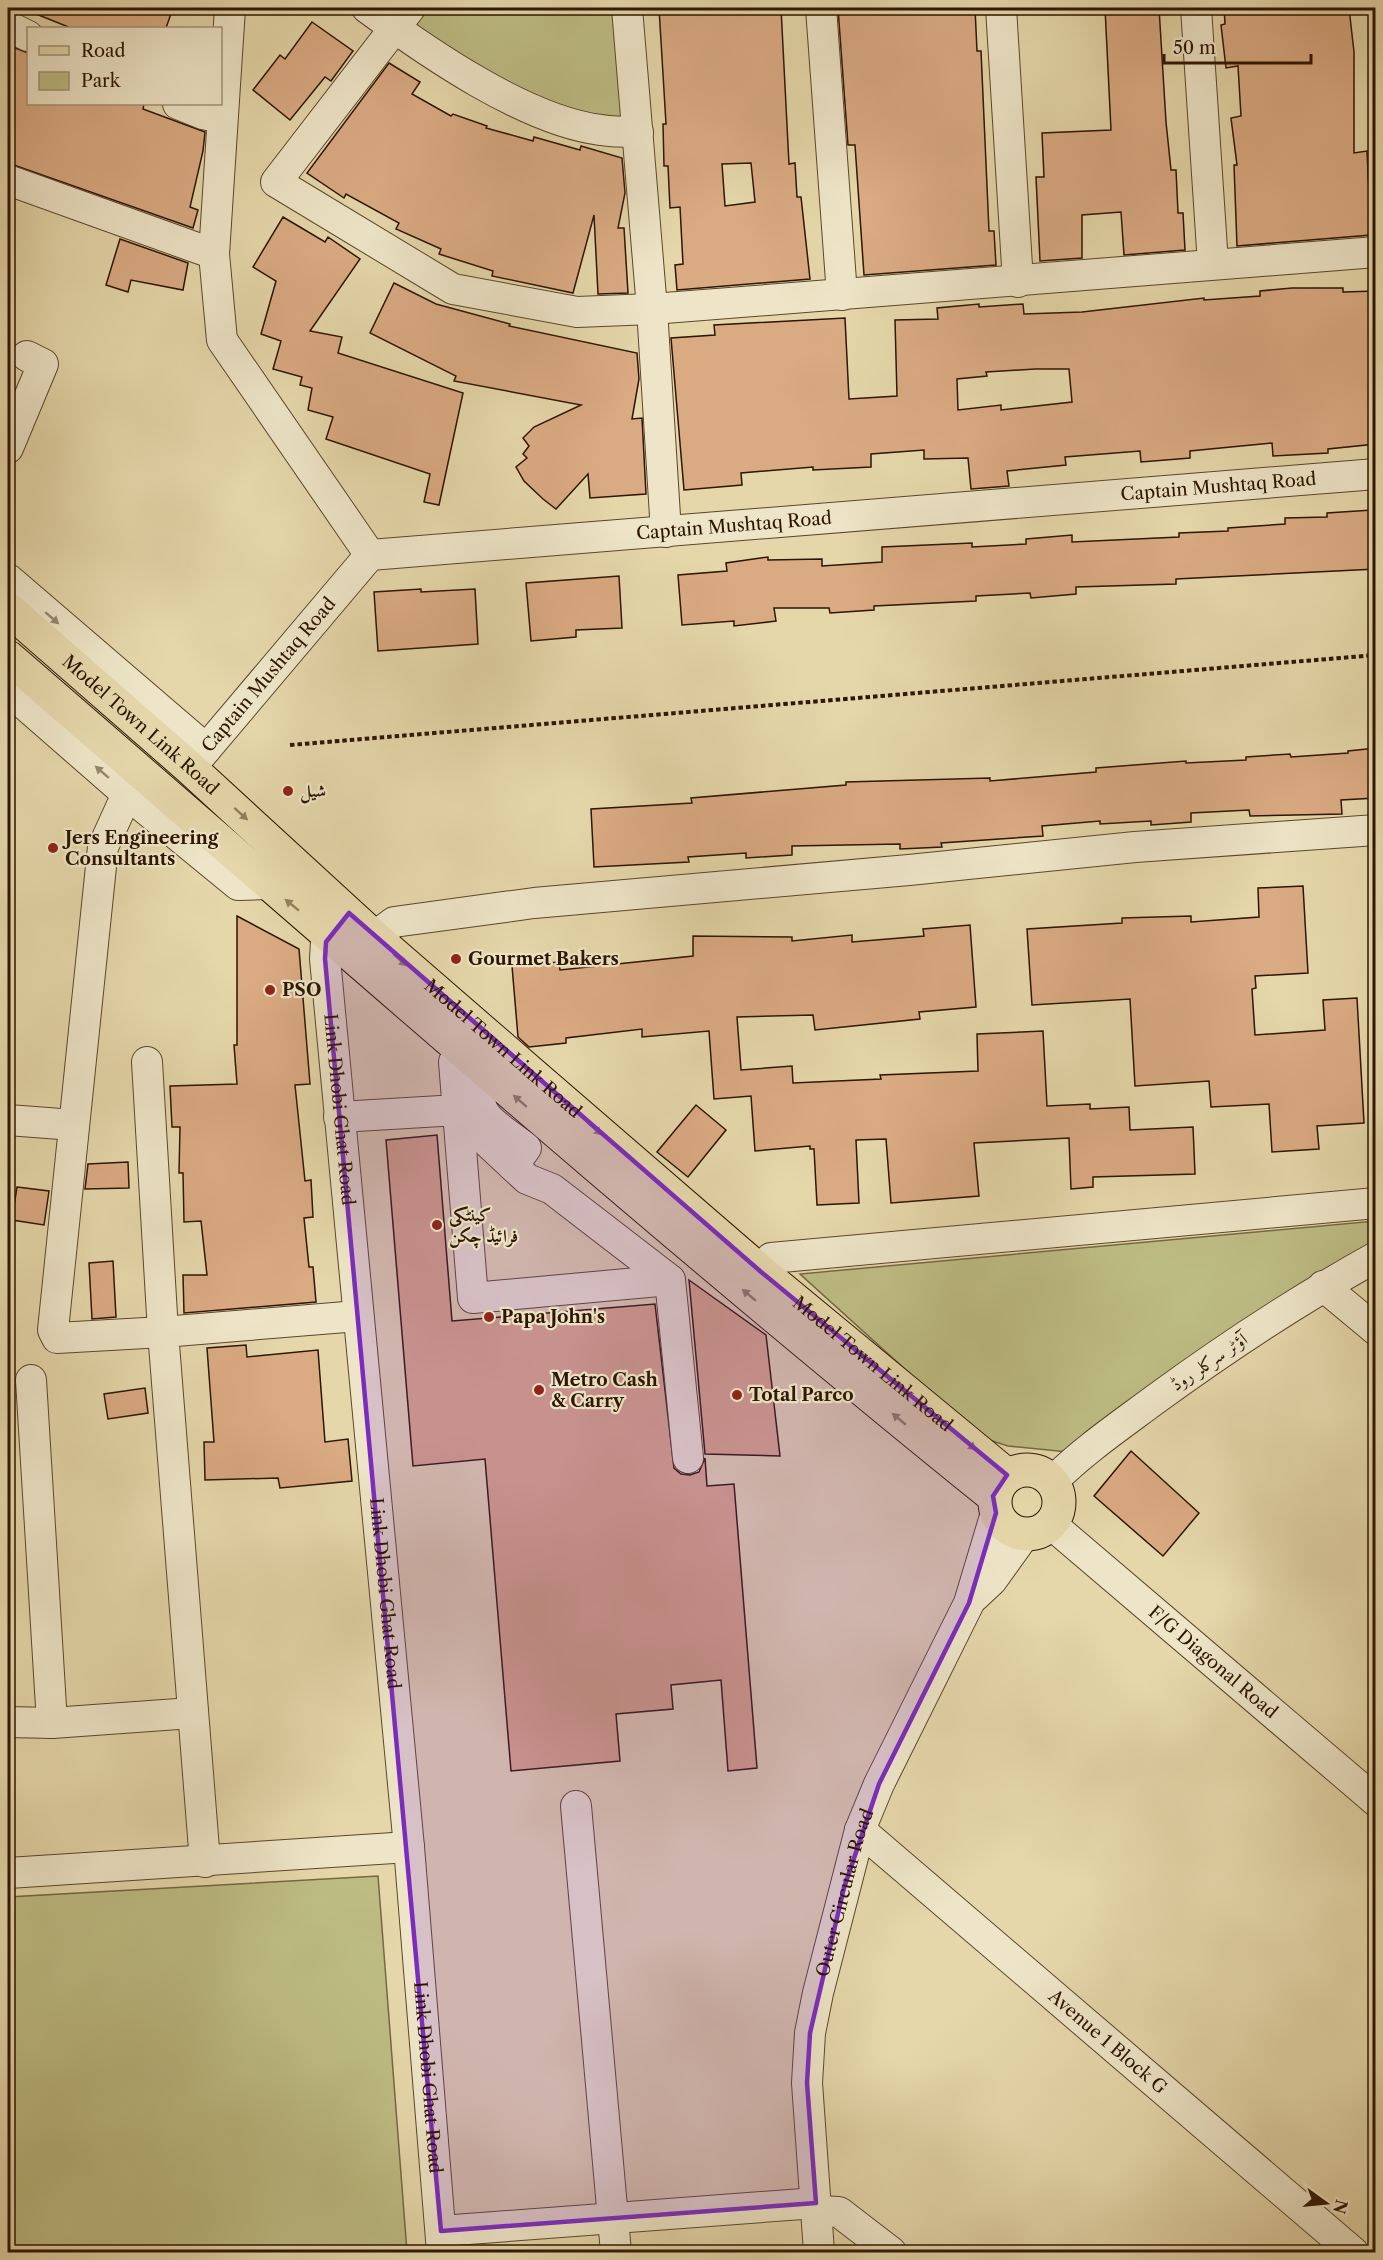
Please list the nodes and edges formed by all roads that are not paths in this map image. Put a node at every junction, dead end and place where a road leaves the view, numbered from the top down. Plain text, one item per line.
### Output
1 (230, 8) edge
2 (367, 8) edge
3 (627, 8) edge
4 (821, 8) edge
5 (1001, 8) edge
6 (1196, 8) edge
7 (402, 17) edge
8 (8, 26) edge
9 (27, 36) edge
10 (180, 105) edge
11 (222, 118) junction
12 (638, 132) junction
13 (8, 180) edge
14 (1376, 252) edge
15 (214, 254) junction
16 (1213, 264) junction
17 (1018, 282) junction
18 (842, 295) junction
19 (652, 309) junction
20 (27, 356) dead end
21 (8, 448) edge
22 (1376, 474) edge
23 (666, 532) junction
24 (370, 555) junction
25 (8, 579) edge
26 (8, 609) edge
27 (8, 657) edge
28 (8, 690) edge
29 (198, 759) junction
30 (135, 784) junction
31 (1376, 830) edge
32 (339, 924) junction
33 (366, 949) junction
34 (463, 1051) junction
35 (147, 1062) dead end
36 (490, 1075) junction
37 (339, 1117) junction
38 (458, 1117) junction
39 (8, 1120) edge
40 (74, 1125) junction
41 (513, 1166) junction
42 (1376, 1203) edge
43 (676, 1235) junction
44 (1376, 1257) edge
45 (760, 1271) junction
46 (661, 1272) junction
47 (1323, 1286) junction
48 (358, 1317) junction
49 (1376, 1330) edge
50 (163, 1332) junction
51 (24, 1397) edge
52 (688, 1458) dead end
53 (1053, 1481) junction
54 (999, 1495) junction
55 (1038, 1529) junction
56 (969, 1603) junction
57 (192, 1713) junction
58 (8, 1722) edge
59 (52, 1723) junction
60 (1376, 1801) edge
61 (576, 1806) dead end
62 (861, 1830) junction
63 (409, 1847) junction
64 (205, 1862) junction
65 (8, 1873) edge
66 (816, 2207) junction
67 (613, 2220) junction
68 (442, 2242) edge
69 (616, 2253) edge
70 (819, 2253) edge
71 (891, 2253) edge
72 (1353, 2253) edge

1 - 11 street
2 - 7 street
3 - 12 street
4 - 18 street
5 - 17 street
6 - 16 street
7 - 12 street
7 - 19 street
8 - 9 street
10 - 11 street
11 - 15 street
12 - 19 street
13 - 15 street
14 - 16 street
15 - 24 street
16 - 17 street
17 - 18 street
18 - 19 street
19 - 23 street
20 - 21 street
22 - 23 street, Captain Mushtaq Road
23 - 24 street, Captain Mushtaq Road
24 - 29 street, Captain Mushtaq Road
25 -> 29 street
26 - 29 main road, Model Town Link Road
27 - 30 main road, Model Town Link Road
30 -> 28 street
29 -> 32 main road, Model Town Link Road
32 -> 30 main road, Model Town Link Road
30 - 40 street
31 - 33 street
32 - 33 main road, Model Town Link Road
32 - 37 street, Link Dhobi Ghat Road
33 - 34 main road, Model Town Link Road
33 -> 45 main road, Model Town Link Road
34 - 36 main road, Model Town Link Road
34 - 38 street
35 - 50 street
36 - 41 street
43 -> 36 main road, Model Town Link Road
37 - 38 street
37 - 48 street, Link Dhobi Ghat Road
38 - 41 street
38 - 46 street
39 - 40 street
40 - 50 street
41 - 46 street
42 - 45 street
43 - 46 street
54 -> 43 main road, Model Town Link Road
44 - 47 street, آؤٹر سرکلر روڈ
45 -> 54 main road, Model Town Link Road
46 - 52 street
47 - 49 street
47 - 53 street, آؤٹر سرکلر روڈ
48 - 50 street
48 - 63 street, Link Dhobi Ghat Road
50 - 57 street
51 - 59 street
53 - 54 main road
53 - 55 main road
54 - 55 main road
54 - 56 street, Outer Circular Road
55 - 56 street, Outer Circular Road
55 - 60 street, F/G Diagonal Road
56 - 62 street, Outer Circular Road
57 - 59 street
57 - 64 street
58 - 59 street
61 - 67 street
62 - 66 street, Outer Circular Road
62 - 72 street, Avenue 1 Block G
63 - 64 street
63 - 68 street, Link Dhobi Ghat Road
64 - 65 street
66 - 67 street
66 - 70 street, Outer Circular Road
66 - 71 street
67 - 68 street
67 - 69 street

